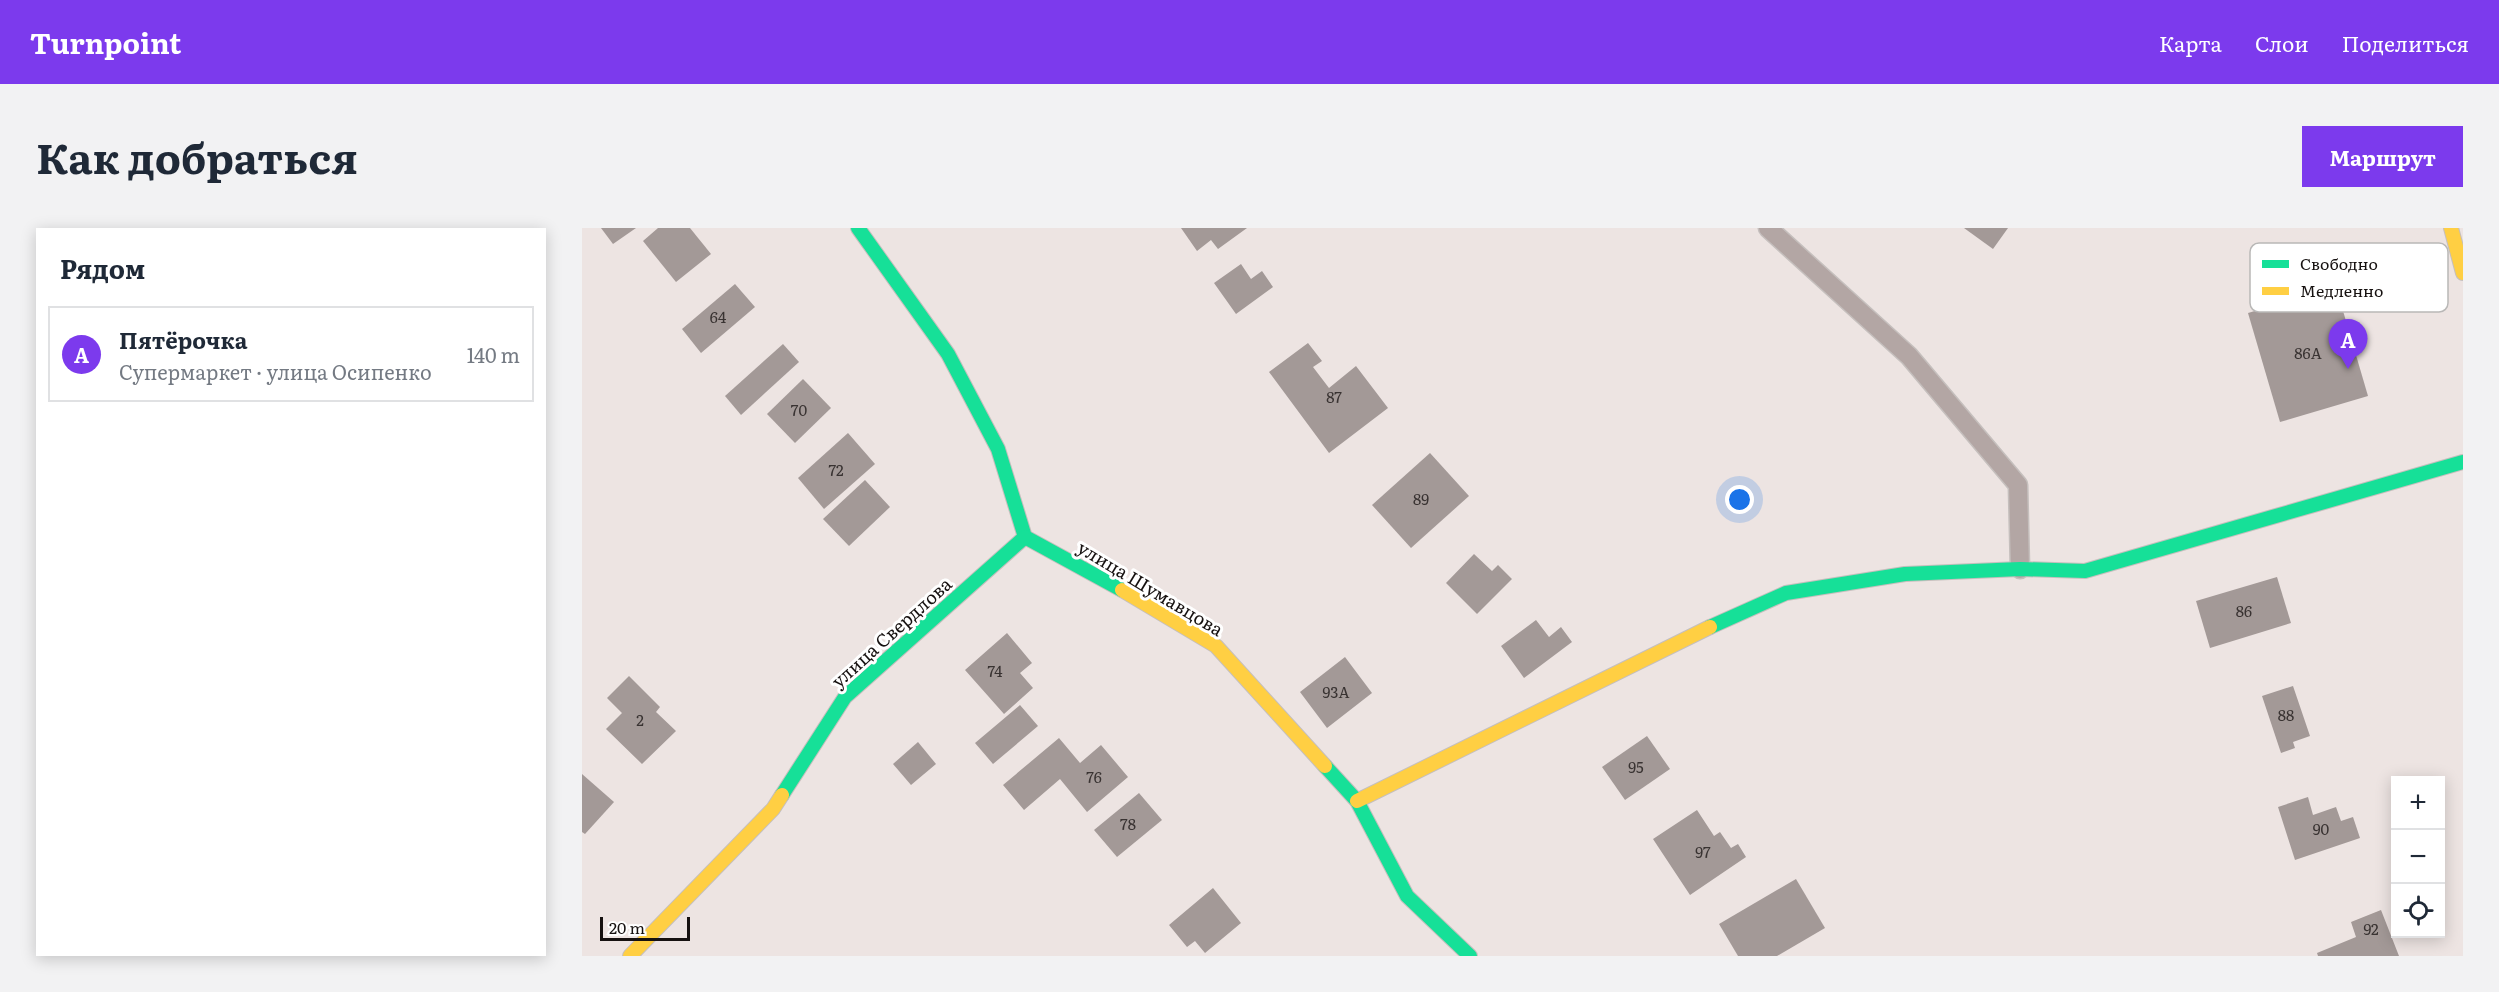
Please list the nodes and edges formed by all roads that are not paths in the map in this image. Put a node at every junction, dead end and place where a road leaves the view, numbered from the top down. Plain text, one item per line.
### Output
1 (858, 228) edge
2 (1768, 228) edge
3 (2451, 228) edge
4 (2463, 273) edge
5 (2463, 462) edge
6 (1025, 537) junction
7 (2020, 569) junction
8 (1356, 801) junction
9 (630, 956) edge
10 (1470, 956) edge

1 - 6 street
2 - 7 lane
3 - 4 street
5 - 7 street
6 - 8 street, улица Шумавцова
6 - 9 street, улица Свердлова
7 - 8 street
8 - 10 street, улица Шумавцова

